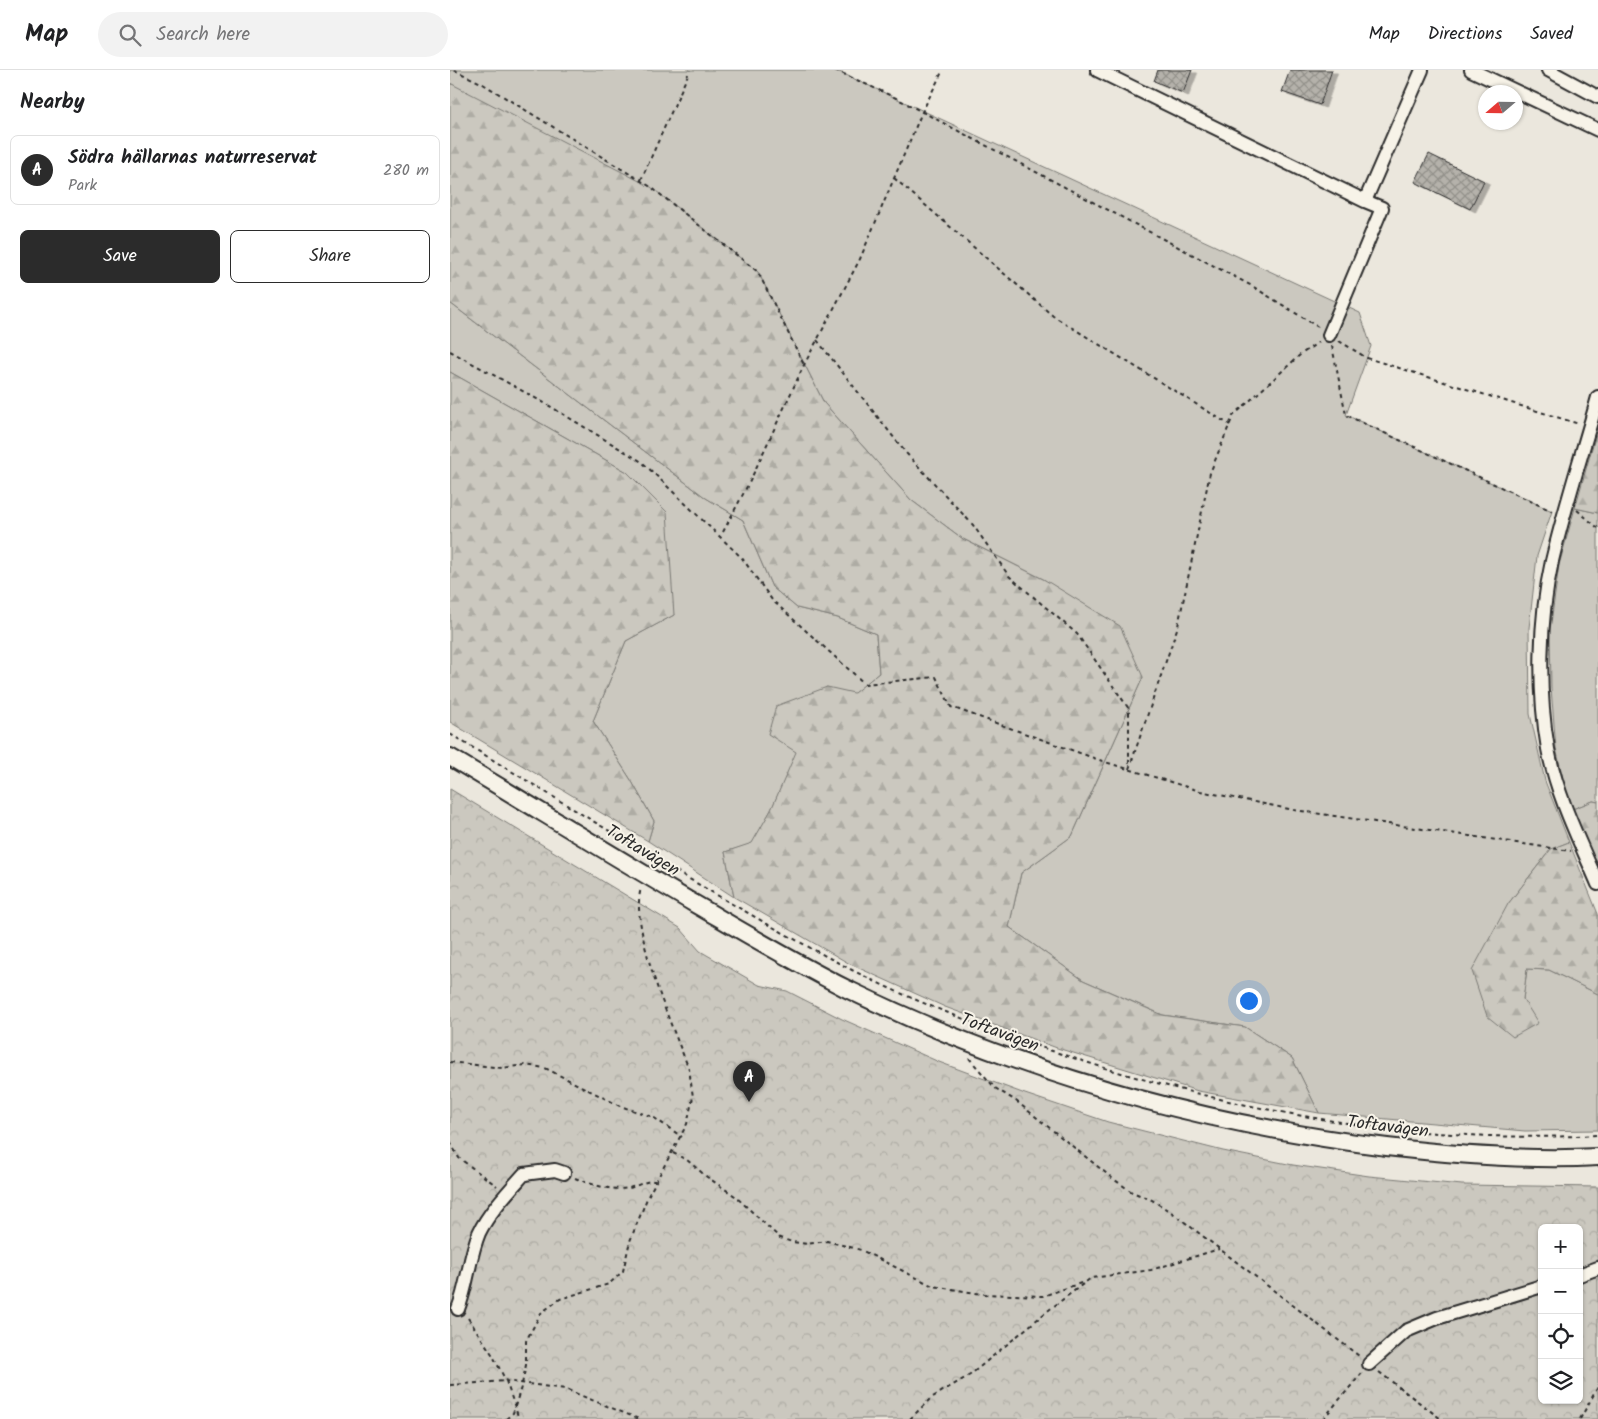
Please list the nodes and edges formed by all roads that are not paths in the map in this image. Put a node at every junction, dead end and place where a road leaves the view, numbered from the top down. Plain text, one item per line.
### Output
1 (1097, 70) edge
2 (1422, 70) edge
3 (1471, 70) edge
4 (1548, 70) edge
5 (1598, 97) edge
6 (1598, 130) edge
7 (1365, 200) junction
8 (1329, 334) road end
9 (1598, 397) edge
10 (450, 757) edge
11 (1598, 884) edge
12 (1598, 1158) edge
13 (564, 1173) road end
14 (1598, 1268) edge
15 (1583, 1273) edge
16 (1538, 1287) edge
17 (458, 1309) road end
18 (1369, 1364) road end

1 - 7 street
2 - 7 street
3 - 6 street
4 - 5 street
7 - 8 street
9 - 11 street
10 - 12 main road, Toftavägen
13 - 17 street
14 - 15 street
16 - 18 street

